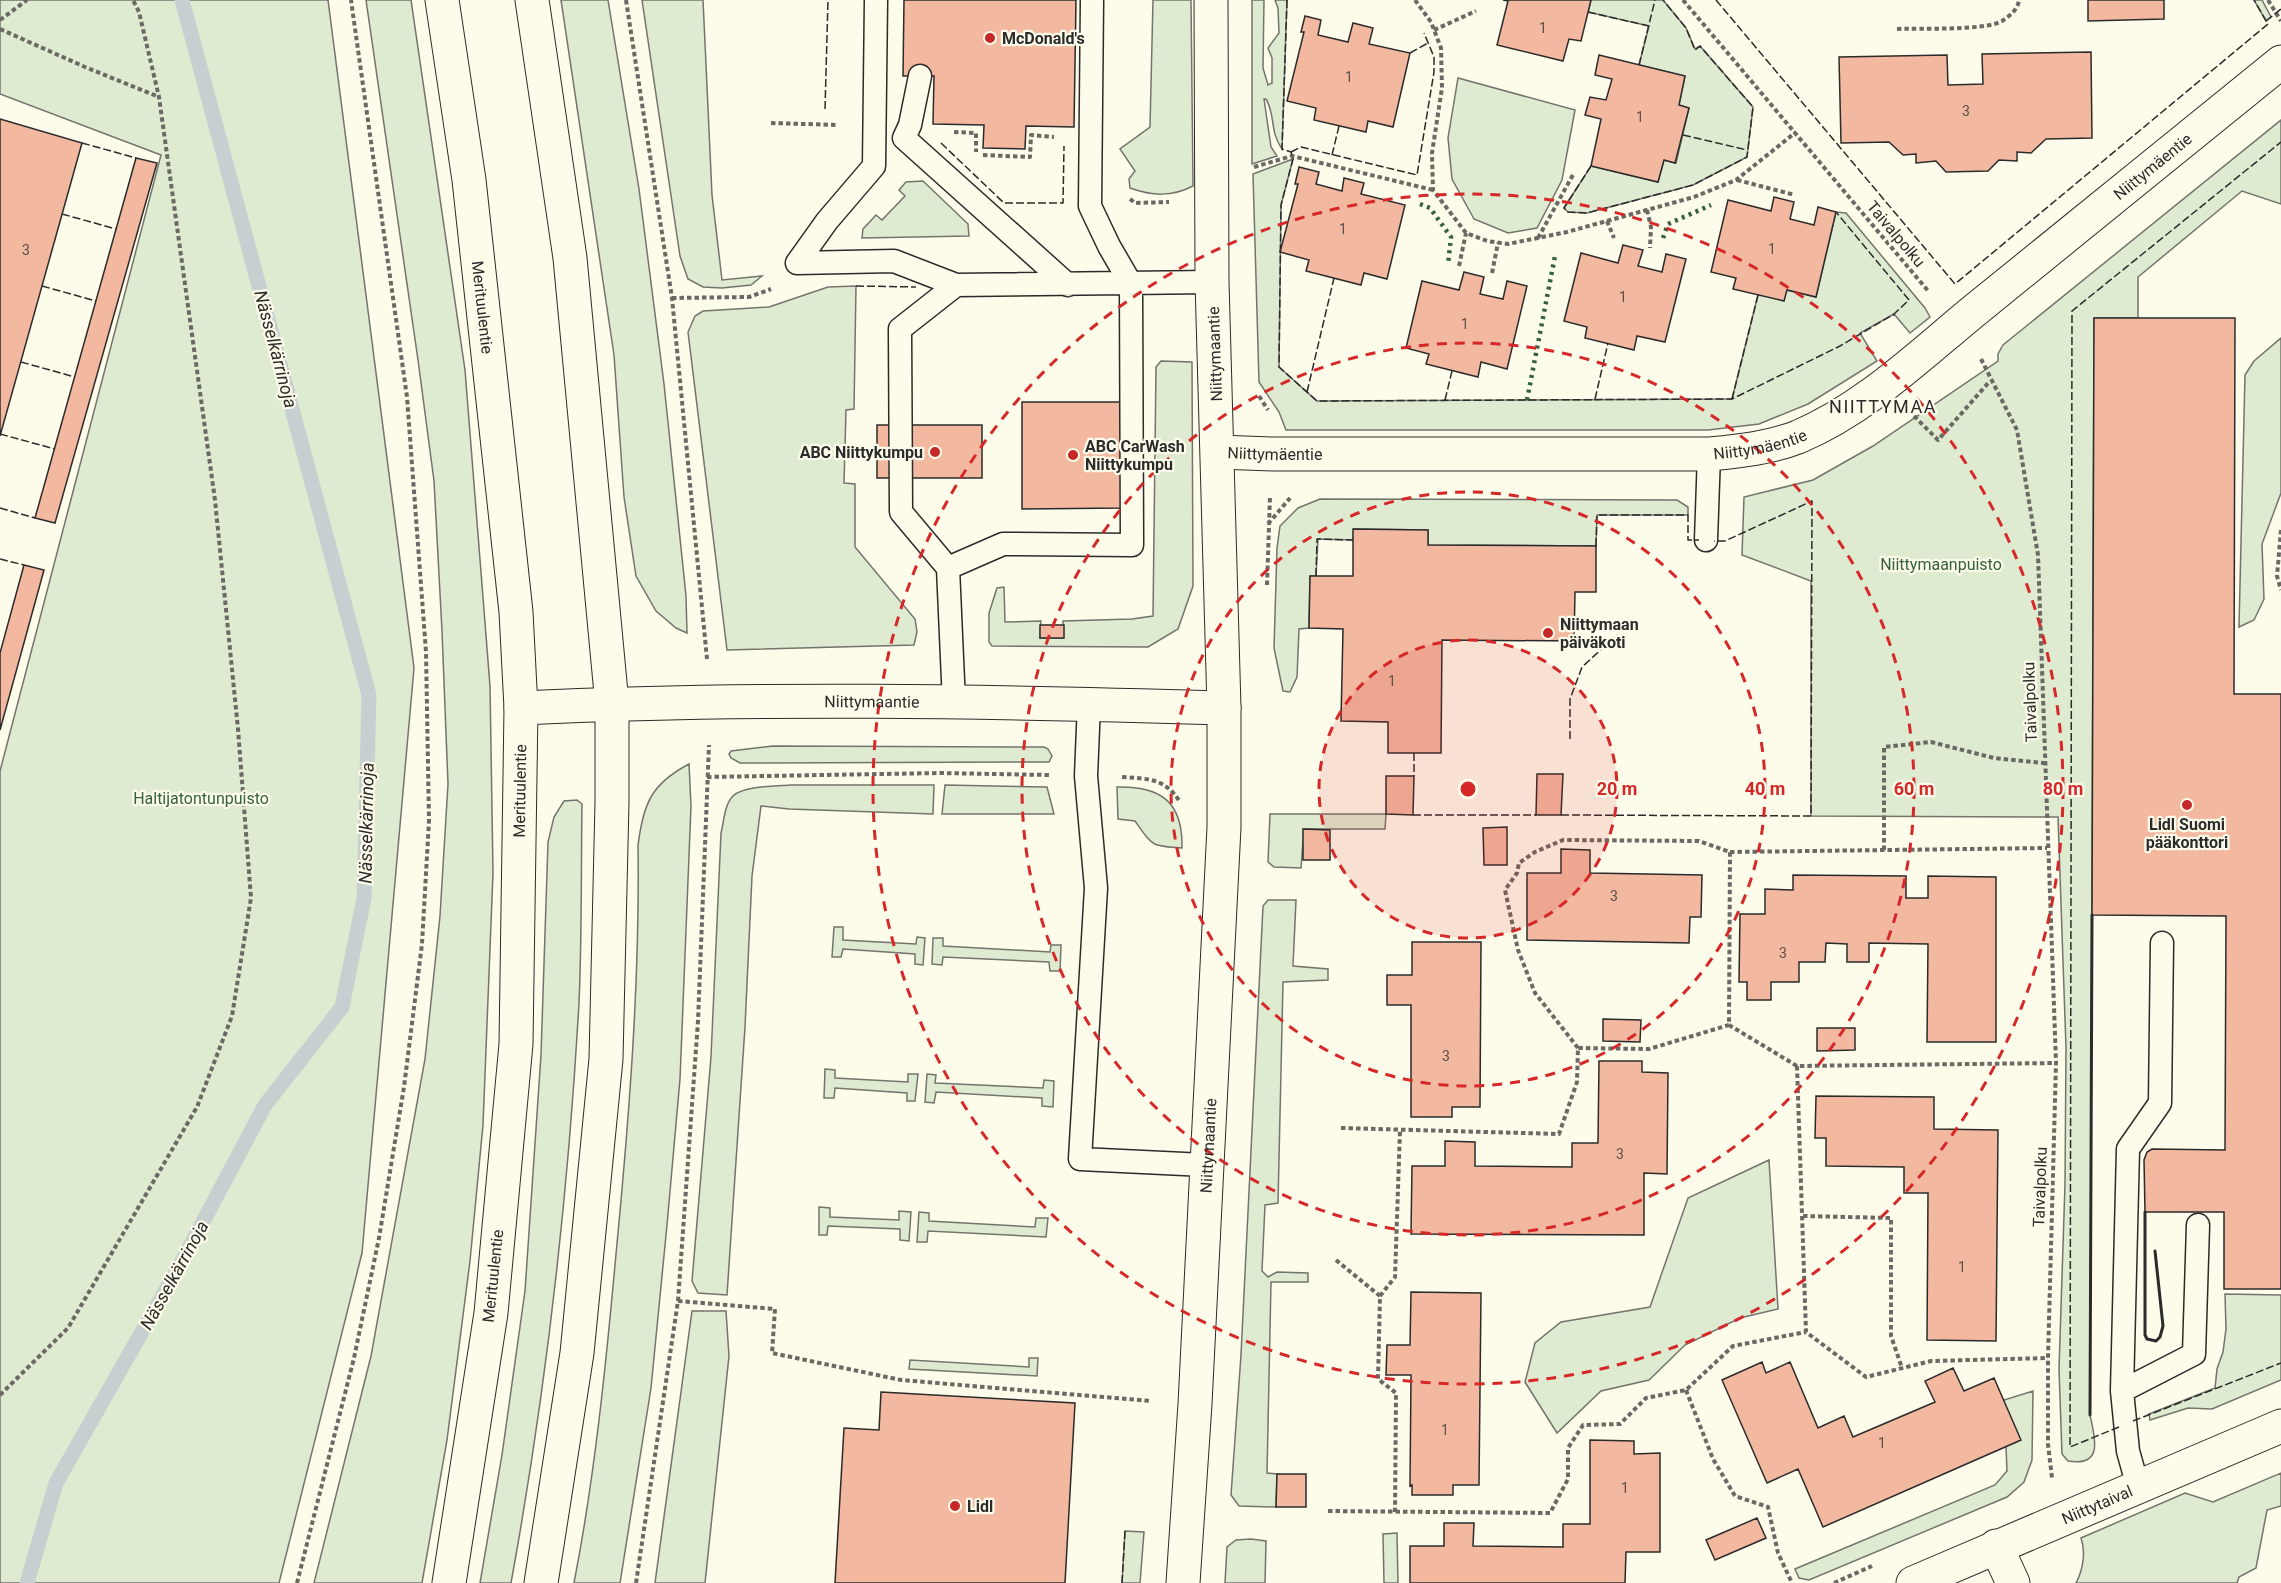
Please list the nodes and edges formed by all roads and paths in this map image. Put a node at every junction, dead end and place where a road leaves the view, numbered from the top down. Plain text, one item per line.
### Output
1 (27, 0) edge
2 (133, 0) edge
3 (351, 0) edge
4 (442, 0) edge
5 (532, 0) edge
6 (626, 0) edge
7 (876, 0) edge
8 (1092, 0) edge
9 (1211, 0) edge
10 (1415, 0) edge
11 (1683, 0) edge
12 (2019, 0) edge
13 (2268, 0) edge
14 (1476, 11) dead end
15 (0, 20) edge
16 (2281, 21) edge
17 (0, 29) edge
18 (1897, 29) dead end
19 (1434, 30) junction
20 (2281, 62) edge
21 (920, 76) dead end
22 (159, 97) junction
23 (771, 123) dead end
24 (875, 125) junction
25 (907, 132) junction
26 (1796, 132) junction
27 (976, 133) junction
28 (983, 133) dead end
29 (1090, 148) junction
30 (1259, 165) dead end
31 (874, 166) junction
32 (1574, 173) dead end
33 (1736, 180) junction
34 (1433, 190) junction
35 (1795, 195) dead end
36 (1212, 198) junction
37 (1647, 210) junction
38 (1607, 221) junction
39 (1466, 233) junction
40 (1538, 238) junction
41 (1614, 238) dead end
42 (1498, 243) junction
43 (1650, 248) dead end
44 (797, 263) junction
45 (1459, 266) dead end
46 (1491, 273) dead end
47 (1212, 282) junction
48 (1131, 284) junction
49 (956, 285) junction
50 (1068, 285) junction
51 (672, 298) junction
52 (1956, 325) junction
53 (1990, 381) junction
54 (1913, 416) dead end
55 (1218, 452) junction
56 (1709, 454) junction
57 (2281, 530) edge
58 (1706, 540) dead end
59 (948, 568) junction
60 (2281, 590) edge
61 (711, 702) junction
62 (954, 703) junction
63 (612, 704) junction
64 (1089, 704) junction
65 (521, 708) junction
66 (1224, 708) junction
67 (2044, 763) junction
68 (1086, 776) junction
69 (707, 777) junction
70 (1184, 809) dead end
71 (2047, 848) junction
72 (1884, 850) junction
73 (1730, 852) junction
74 (2162, 943) dead end
75 (1729, 1025) junction
76 (1578, 1048) junction
77 (2056, 1063) junction
78 (1797, 1066) junction
79 (1341, 1128) dead end
80 (1400, 1130) junction
81 (1205, 1165) junction
82 (1803, 1216) junction
83 (2198, 1225) dead end
84 (1336, 1260) dead end
85 (1380, 1296) junction
86 (678, 1301) junction
87 (1806, 1332) junction
88 (2048, 1358) junction
89 (1902, 1368) junction
90 (1686, 1390) junction
91 (2122, 1391) junction
92 (0, 1395) edge
93 (1195, 1404) junction
94 (2281, 1426) edge
95 (2138, 1487) junction
96 (1328, 1511) dead end
97 (1395, 1512) junction
98 (2061, 1520) junction
99 (1996, 1546) junction
100 (297, 1583) edge
101 (449, 1583) edge
102 (542, 1583) edge
103 (636, 1583) edge
104 (1183, 1583) edge
105 (1792, 1583) edge
106 (1913, 1583) edge
107 (2013, 1583) edge

1 - 15 path
2 - 22 path
3 - 100 path
4 - 65 street, Merituulentie
5 - 63 street
6 - 51 path
7 - 24 lane
8 - 29 lane
9 - 36 street, Niittymaantie
10 - 19 path
11 - 26 path, Taivalpolku
12 - 18 path
13 - 16 path
14 - 19 path
17 - 22 path
19 - 34 path
20 - 52 street, Niittymäentie
21 - 25 lane
22 - 92 path
23 - 24 path
24 - 31 lane
25 - 27 path
25 - 31 lane
25 - 50 lane
26 - 33 path
26 - 52 path, Taivalpolku
27 - 28 path
27 - 29 path
29 - 36 path
29 - 48 lane
30 - 34 path
31 - 44 lane
32 - 40 path
33 - 35 path
33 - 37 path
34 - 39 path
36 - 47 street, Niittymaantie
37 - 38 path
37 - 43 path
38 - 40 path
38 - 41 path
39 - 42 path
39 - 45 path
40 - 42 path
42 - 46 path
44 - 49 lane
44 - 51 path
47 - 48 lane
47 - 55 street, Niittymaantie
48 - 50 lane
48 - 59 lane
49 - 50 lane
49 - 59 lane
51 - 61 path
52 - 53 path, Taivalpolku
52 - 56 street, Niittymäentie
53 - 54 path
53 - 67 path, Taivalpolku
55 - 56 street, Niittymäentie
55 - 66 street, Niittymaantie
56 - 58 lane
57 - 60 path
59 - 62 lane
61 - 62 street, Niittymaantie
61 - 63 street, Niittymaantie
61 - 69 path
62 - 64 street, Niittymaantie
63 - 65 street, Niittymaantie
63 - 102 street
64 - 66 street, Niittymaantie
64 - 68 lane
65 - 101 street, Merituulentie
66 - 81 street, Niittymaantie
67 - 71 path, Taivalpolku
67 - 72 path
68 - 69 path
68 - 70 path
68 - 81 lane
69 - 86 path
71 - 72 path
71 - 77 path, Taivalpolku
72 - 73 path
73 - 75 path
73 - 76 path
74 - 91 lane
75 - 76 path
75 - 78 path
76 - 80 path
77 - 78 path
77 - 88 path, Taivalpolku
78 - 82 path
79 - 80 path
80 - 85 path
81 - 93 street, Niittymaantie
82 - 87 path
82 - 89 path
83 - 91 lane
84 - 85 path
85 - 97 path
86 - 93 path
86 - 103 path
87 - 89 path
87 - 90 path
88 - 89 path
88 - 98 path, Taivalpolku
90 - 97 path
90 - 105 path
91 - 95 lane
93 - 104 street, Niittymaantie
94 - 95 street, Niittytaival
95 - 98 street, Niittytaival
96 - 97 path
98 - 99 street, Niittytaival
99 - 106 street, Niittytaival
99 - 107 street

